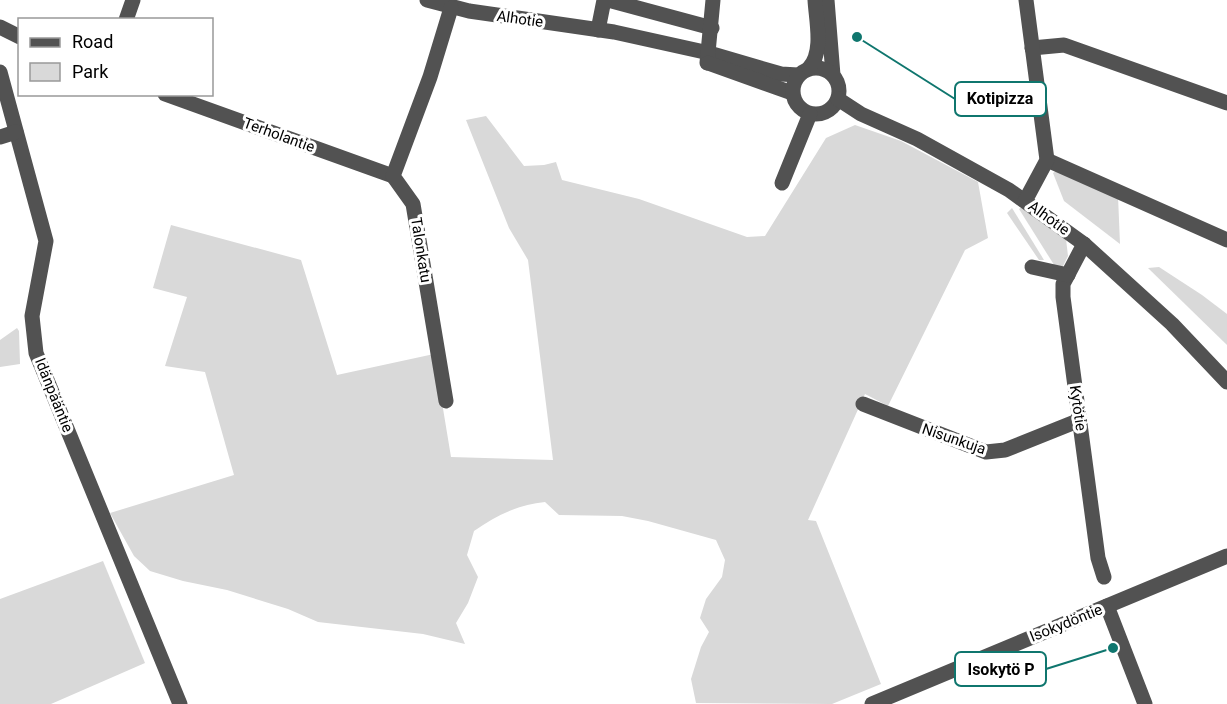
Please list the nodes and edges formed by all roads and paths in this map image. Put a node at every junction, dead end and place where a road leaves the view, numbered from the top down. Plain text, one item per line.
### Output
1 (133, 0) edge
2 (427, 0) edge
3 (604, 0) edge
4 (608, 0) edge
5 (713, 0) edge
6 (814, 0) edge
7 (826, 0) edge
8 (1026, 0) edge
9 (653, 6) edge
10 (451, 8) junction
11 (127, 18) edge
12 (0, 28) edge
13 (712, 28) junction
14 (598, 30) junction
15 (18, 36) edge
16 (1032, 48) junction
17 (708, 58) junction
18 (0, 72) edge
19 (804, 72) junction
20 (833, 75) junction
21 (792, 93) junction
22 (171, 96) edge
23 (838, 99) junction
24 (1227, 103) edge
25 (810, 114) junction
26 (16, 132) junction
27 (0, 137) edge
28 (1047, 160) junction
29 (393, 176) junction
30 (782, 183) dead end
31 (1025, 201) junction
32 (1227, 240) edge
33 (1084, 244) junction
34 (1032, 267) dead end
35 (1068, 275) junction
36 (1227, 382) edge
37 (446, 400) dead end
38 (863, 404) dead end
39 (1080, 420) junction
40 (1227, 556) edge
41 (1104, 577) dead end
42 (1107, 606) junction
43 (180, 704) edge
44 (872, 704) edge
45 (1145, 704) edge

1 - 11 street
2 - 10 street, Alhotie
3 - 14 street
4 - 9 street
5 - 13 street
6 - 19 street
7 - 20 street
8 - 16 street
9 - 13 street
10 - 14 street, Alhotie
10 - 29 street
12 - 15 street
13 - 17 street
14 - 17 street, Alhotie
16 - 24 street
16 - 28 street
17 - 19 street, Alhotie
17 - 21 street, Alhotie
18 - 26 street, Idänpääntie
19 - 20 street
19 - 21 street
20 - 23 street
21 - 25 street
22 - 29 street, Terholantie
23 - 25 street
23 - 31 street, Alhotie
25 - 30 street
26 - 27 street
26 - 43 street, Idänpääntie
28 - 31 street
28 - 32 street
29 - 37 street, Talonkatu
31 - 33 street, Alhotie
33 - 35 street, Kytötie
33 - 36 street, Alhotie
34 - 35 street
35 - 39 street, Kytötie
38 - 39 street, Nisunkuja
39 - 41 street, Kytötie
40 - 42 street, Isokydöntie
42 - 44 street, Isokydöntie
42 - 45 street

